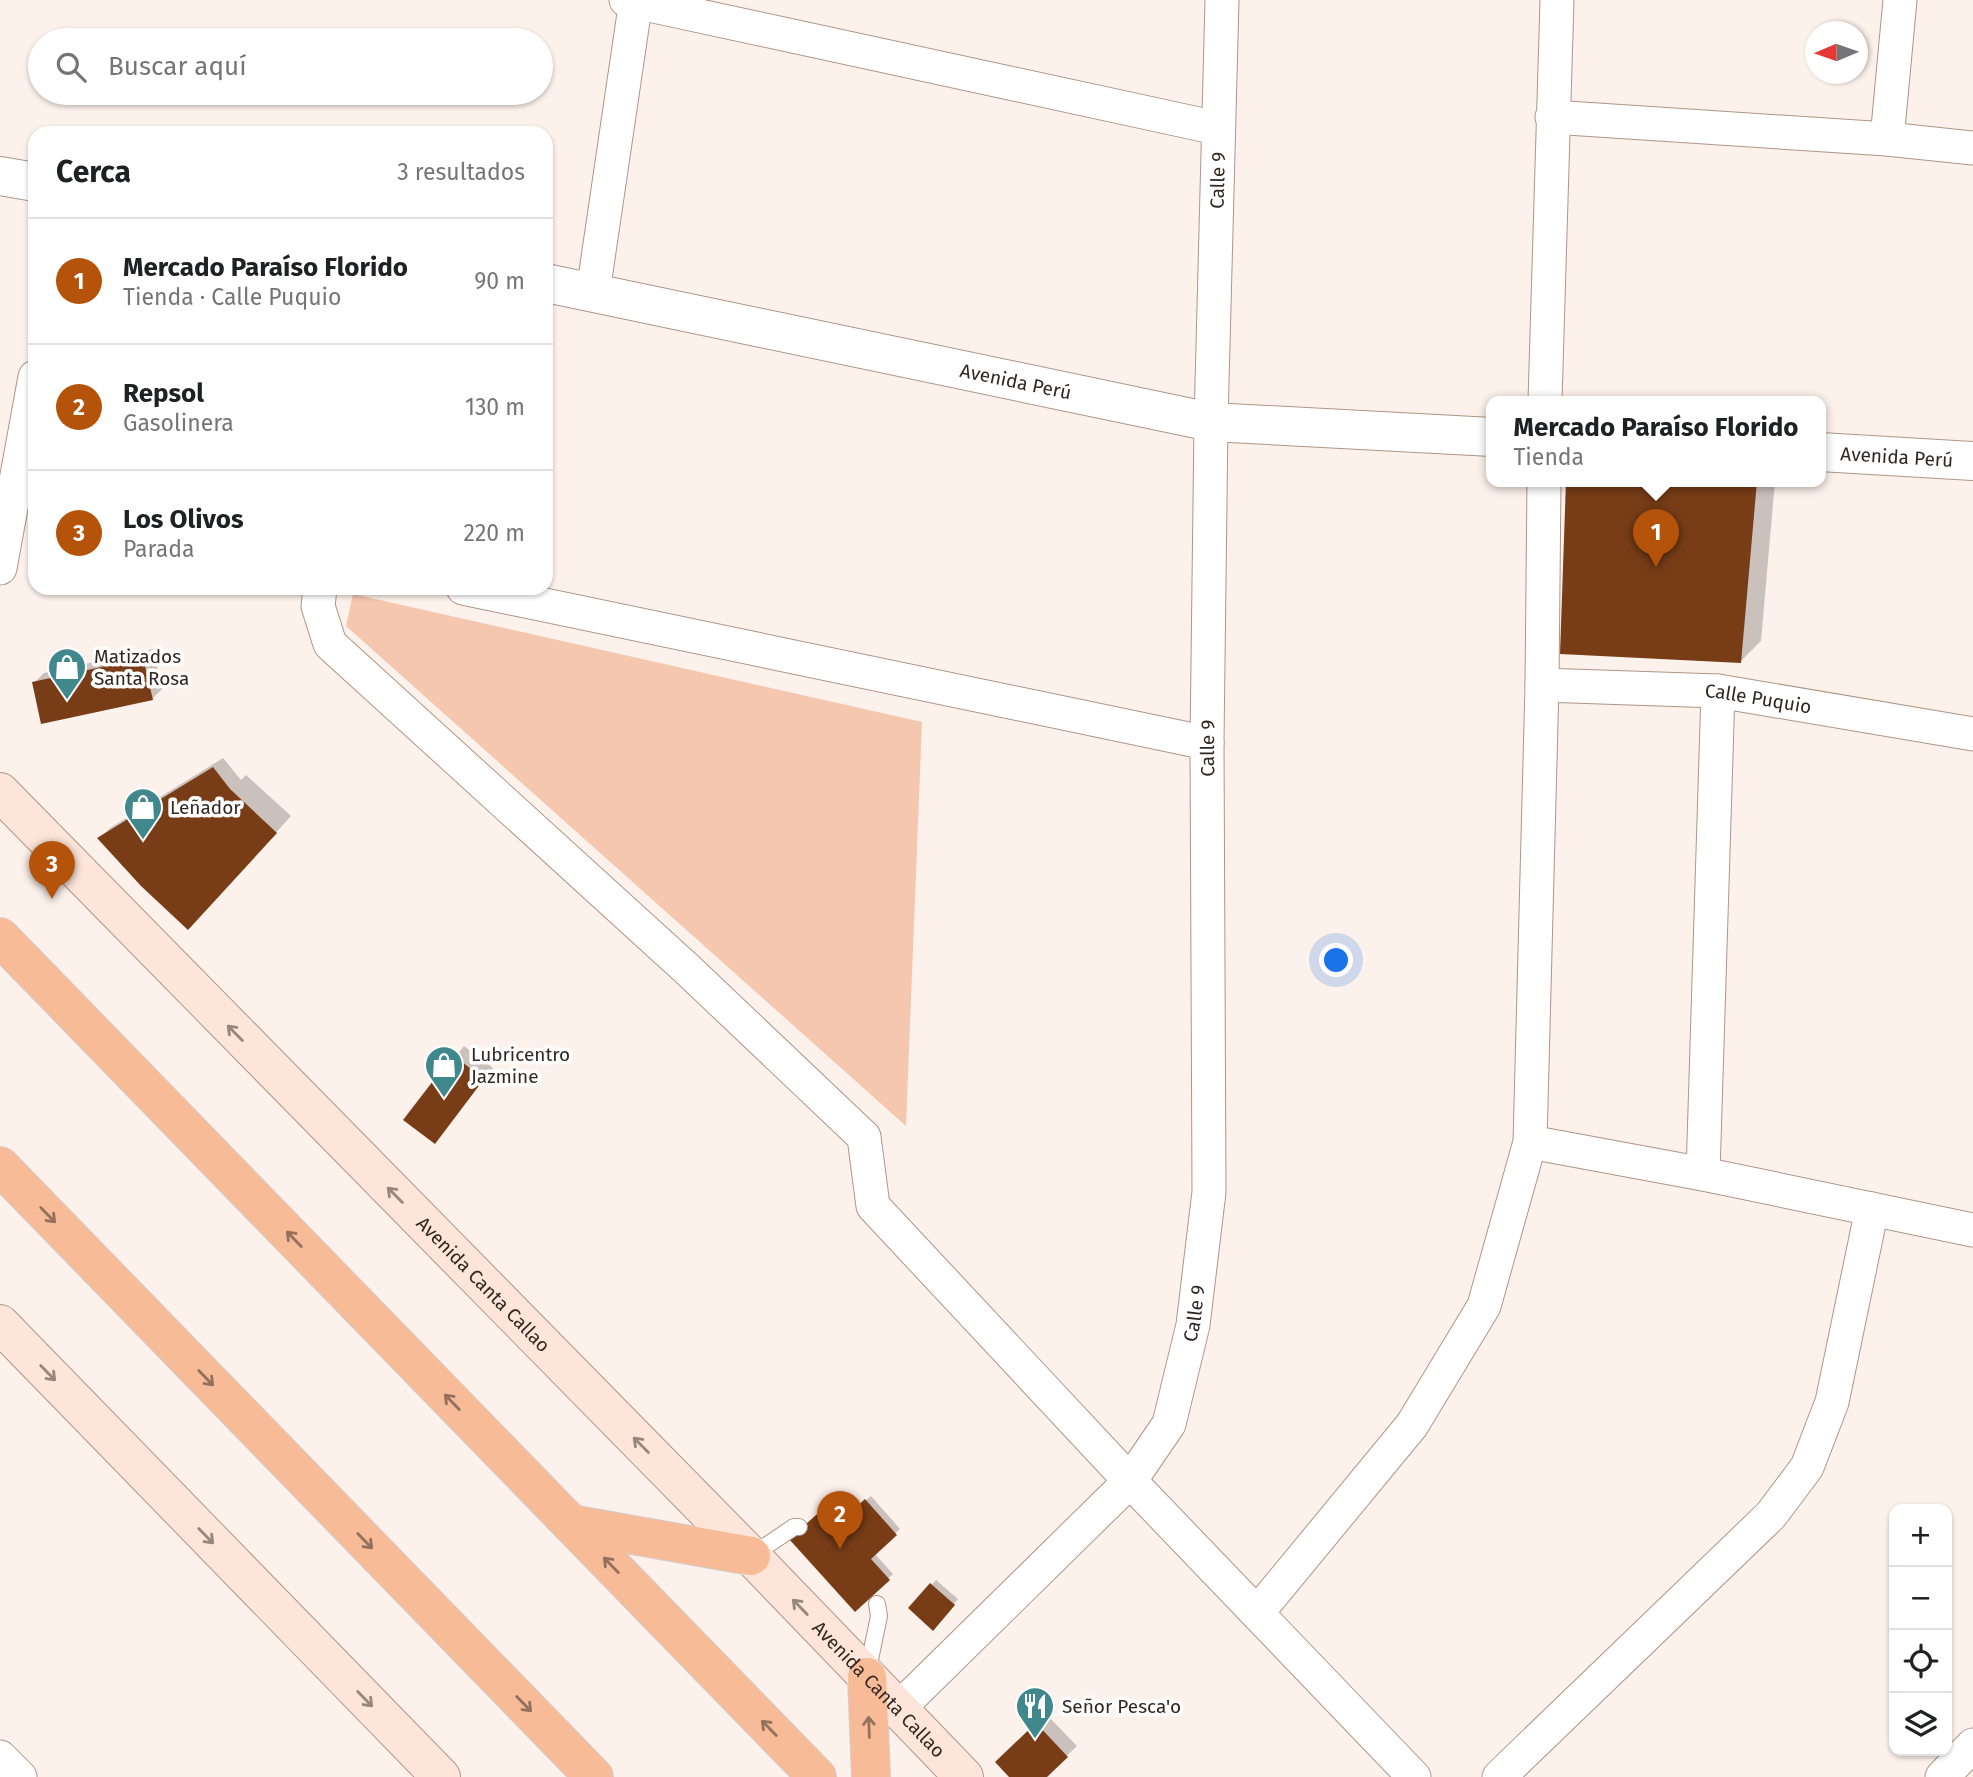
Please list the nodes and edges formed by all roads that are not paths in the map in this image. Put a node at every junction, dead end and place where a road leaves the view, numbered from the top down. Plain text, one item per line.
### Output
1 (1222, 0) edge
2 (1557, 0) edge
3 (1900, 0) edge
4 (633, 1) edge
5 (1552, 117) junction
6 (1217, 128) junction
7 (1887, 139) junction
8 (1973, 148) edge
9 (0, 176) edge
10 (28, 181) edge
11 (553, 284) edge
12 (593, 292) junction
13 (1545, 396) edge
14 (28, 415) edge
15 (1211, 422) junction
16 (1486, 437) edge
17 (1826, 452) edge
18 (1973, 460) edge
19 (1544, 487) edge
20 (0, 568) edge
21 (319, 595) edge
22 (497, 595) edge
23 (1542, 685) junction
24 (1718, 691) junction
25 (1973, 734) edge
26 (1207, 743) junction
27 (0, 792) edge
28 (0, 937) edge
29 (1530, 1142) junction
30 (0, 1166) edge
31 (1703, 1174) junction
32 (1872, 1209) junction
33 (1973, 1230) edge
34 (0, 1324) edge
35 (1130, 1481) junction
36 (571, 1524) junction
37 (799, 1527) dead end
38 (751, 1556) junction
39 (877, 1604) dead end
40 (1257, 1613) junction
41 (867, 1677) junction
42 (898, 1709) junction
43 (1973, 1745) edge
44 (0, 1757) edge
45 (20, 1777) edge
46 (441, 1777) edge
47 (594, 1777) edge
48 (817, 1777) edge
49 (871, 1777) edge
50 (964, 1777) edge
51 (1414, 1777) edge
52 (1499, 1777) edge
53 (1942, 1777) edge

1 - 6 street, Calle 9
2 - 5 street
3 - 7 street
4 - 6 street
4 - 12 street
5 - 7 street
5 - 13 street
6 - 15 street, Calle 9
7 - 8 street
9 - 10 street
11 - 12 street, Avenida Perú
12 - 15 street, Avenida Perú
14 - 20 street
15 - 16 street, Avenida Perú
15 - 26 street, Calle 9
17 - 18 street, Avenida Perú
19 - 23 street
21 - 35 street
22 - 26 street
23 - 24 street, Calle Puquio
23 - 29 street
24 - 25 street, Calle Puquio
24 - 31 street
26 - 35 street, Calle 9
38 -> 27 main road, Avenida Canta Callao
36 -> 28 highway
29 - 31 street
29 - 40 street
30 -> 47 highway
31 - 32 street
32 - 33 street
32 - 52 street
34 -> 46 main road
35 - 40 street
35 - 42 street, Calle 9
36 - 38 highway
48 -> 36 highway
37 - 38 lane
41 -> 38 main road, Avenida Canta Callao
39 - 41 lane
40 - 51 street
41 - 42 main road, Avenida Canta Callao
49 -> 41 highway
42 - 50 main road, Avenida Canta Callao
43 - 53 street
44 - 45 street

